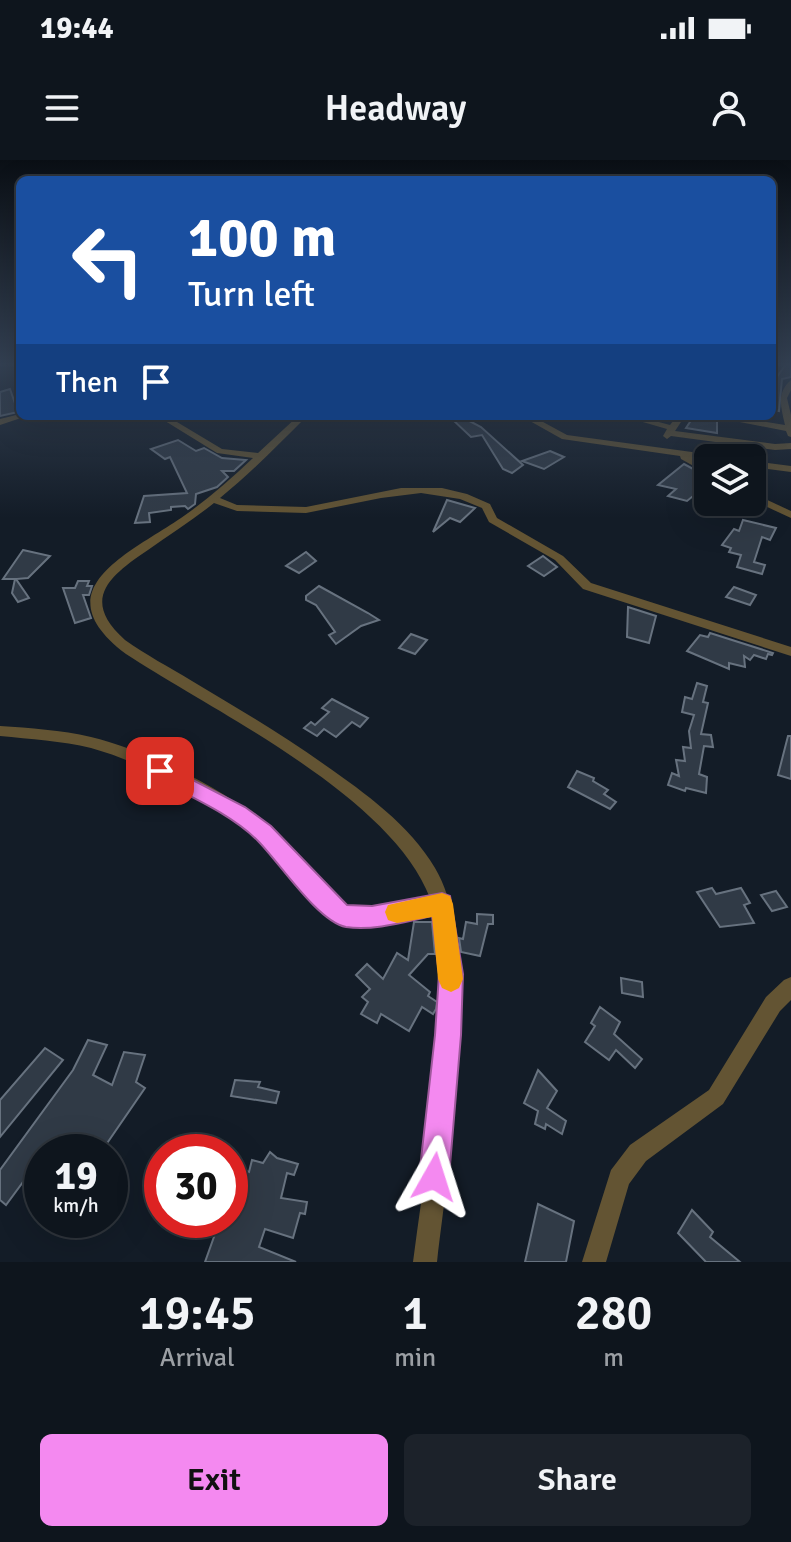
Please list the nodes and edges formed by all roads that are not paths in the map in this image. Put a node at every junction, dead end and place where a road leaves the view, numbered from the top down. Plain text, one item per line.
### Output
1 (168, 420) edge
2 (299, 420) edge
3 (533, 420) edge
4 (639, 420) edge
5 (678, 420) edge
6 (734, 420) edge
7 (670, 430) junction
8 (791, 431) edge
9 (791, 446) edge
10 (659, 450) junction
11 (677, 453) junction
12 (694, 455) edge
13 (262, 456) junction
14 (694, 463) edge
15 (766, 466) edge
16 (791, 469) edge
17 (214, 499) junction
18 (766, 503) edge
19 (791, 515) edge
20 (791, 652) edge
21 (0, 731) edge
22 (442, 904) junction
23 (791, 987) edge
24 (425, 1262) edge
25 (594, 1262) edge

1 - 13 street
2 - 13 street
3 - 10 street
4 - 7 street
5 - 7 street
6 - 8 street
7 - 9 street
7 - 10 street
10 - 11 street
11 - 12 street
11 - 14 street
13 - 17 street
15 - 16 street
17 - 20 street
17 - 22 street
18 - 19 street
21 - 22 street
22 - 24 street
23 - 25 street

